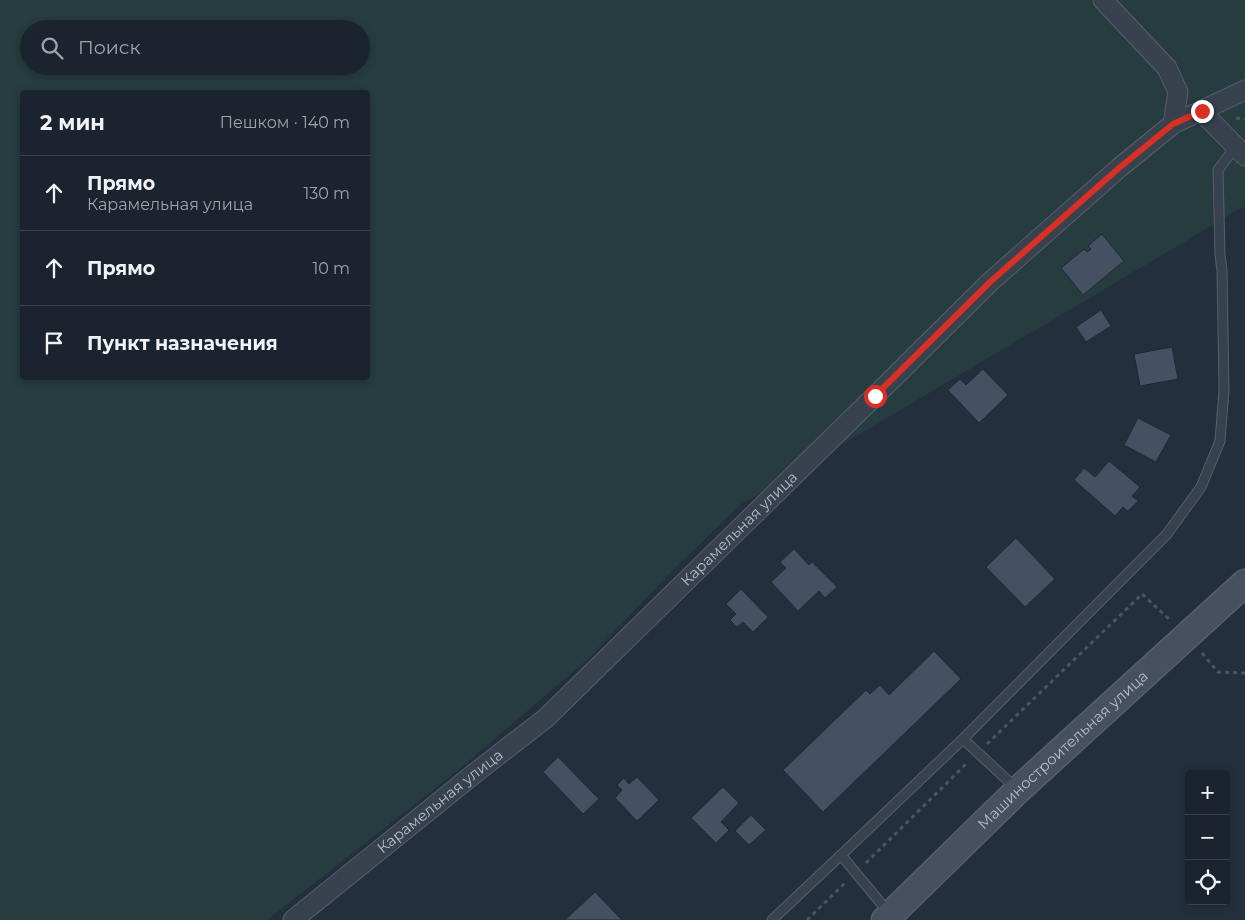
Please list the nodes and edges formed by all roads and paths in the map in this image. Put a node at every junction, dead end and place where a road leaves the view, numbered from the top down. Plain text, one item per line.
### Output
1 (1103, 0) edge
2 (1245, 90) edge
3 (1202, 111) junction
4 (1173, 124) junction
5 (1240, 151) edge
6 (1245, 583) edge
7 (1187, 635) junction
8 (1245, 673) edge
9 (963, 739) junction
10 (978, 753) junction
11 (1018, 790) junction
12 (841, 855) junction
13 (855, 873) junction
14 (888, 917) edge
15 (293, 920) edge
16 (772, 920) edge
17 (807, 920) edge

1 - 4 street
2 - 3 street, Карамельная улица
3 - 4 street, Карамельная улица
3 - 5 street
4 - 15 street, Карамельная улица
5 - 9 lane
6 - 7 street, Машиностроительная улица
7 - 8 path
7 - 10 path
7 - 11 street, Машиностроительная улица
9 - 10 lane
9 - 12 lane
10 - 11 lane
10 - 13 path
11 - 14 street, Машиностроительная улица
12 - 13 lane
12 - 16 lane
13 - 14 lane
13 - 17 path

